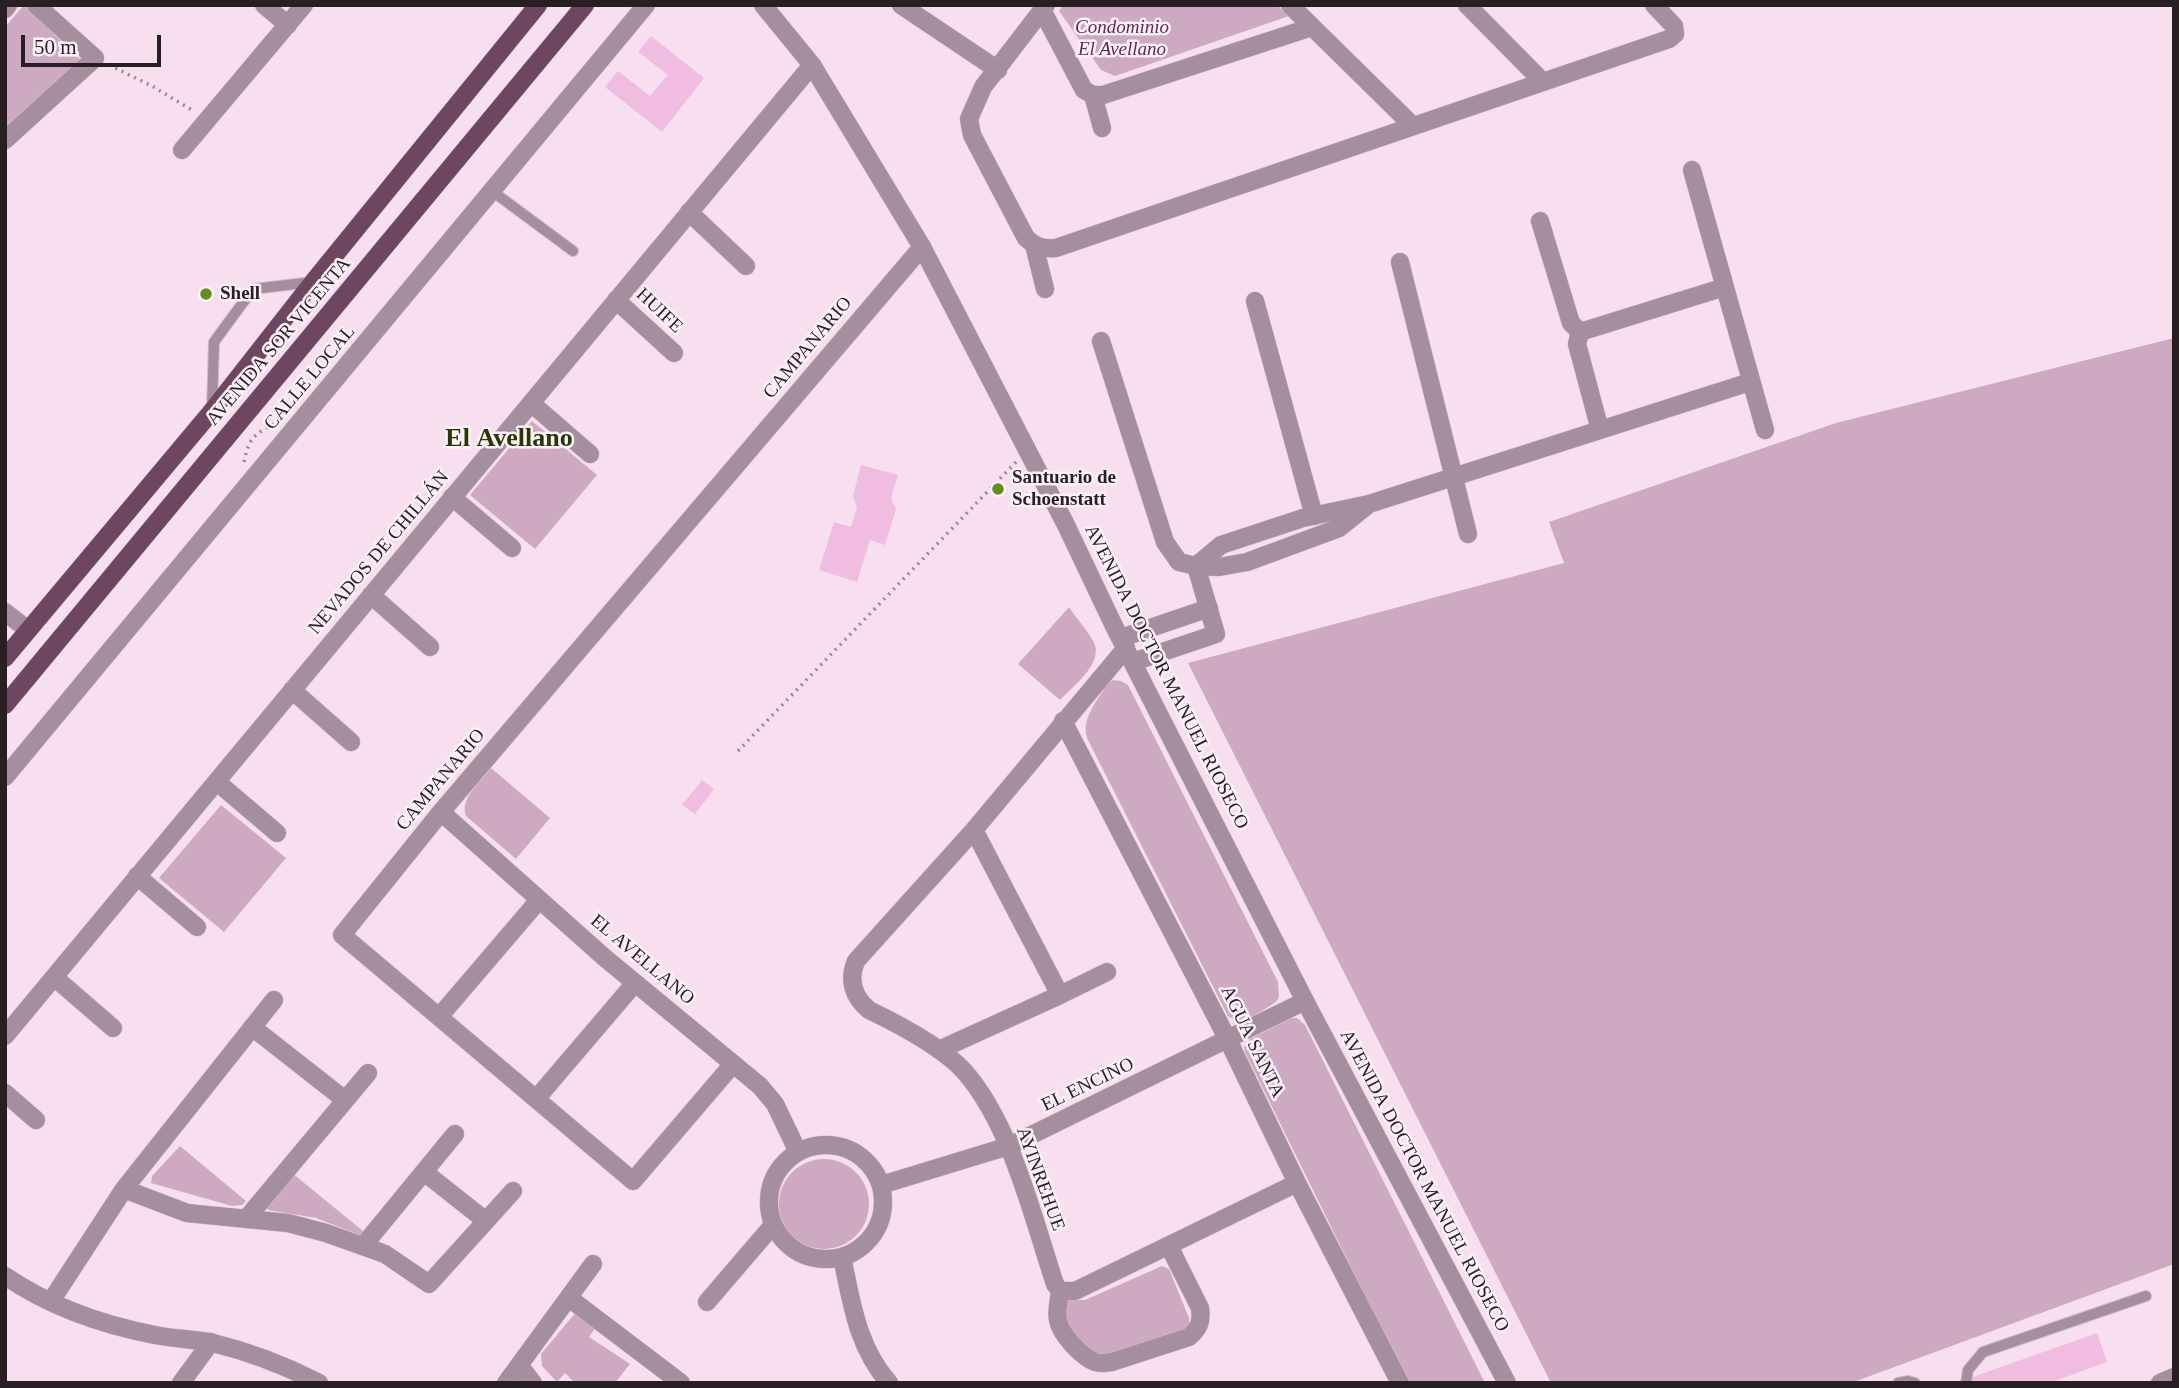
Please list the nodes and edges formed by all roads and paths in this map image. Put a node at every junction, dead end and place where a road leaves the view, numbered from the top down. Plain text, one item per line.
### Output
1 (36, 5) edge
2 (264, 5) edge
3 (304, 5) edge
4 (538, 5) edge
5 (585, 5) edge
6 (646, 5) edge
7 (763, 5) edge
8 (901, 5) edge
9 (1290, 5) edge
10 (1467, 5) edge
11 (1654, 5) edge
12 (1044, 7) edge
13 (288, 25) junction
14 (1312, 27) junction
15 (95, 58) junction
16 (812, 65) junction
17 (998, 70) junction
18 (1543, 82) junction
19 (1093, 95) junction
20 (208, 120) junction
21 (1413, 127) junction
22 (1101, 128) dead end
23 (5, 140) edge
24 (182, 150) dead end
25 (1692, 170) dead end
26 (492, 191) junction
27 (689, 212) junction
28 (1540, 221) dead end
29 (1034, 245) junction
30 (922, 247) junction
31 (573, 251) dead end
32 (1400, 262) dead end
33 (746, 266) dead end
34 (313, 282) junction
35 (1725, 287) junction
36 (1045, 289) dead end
37 (616, 300) junction
38 (1255, 301) dead end
39 (1580, 332) junction
40 (1101, 341) dead end
41 (674, 353) dead end
42 (1750, 382) junction
43 (531, 403) junction
44 (212, 411) junction
45 (1600, 430) junction
46 (1765, 430) dead end
47 (1027, 450) junction
48 (590, 454) dead end
49 (1454, 477) junction
50 (452, 498) junction
51 (1369, 504) junction
52 (1314, 516) junction
53 (1468, 534) dead end
54 (512, 548) dead end
55 (1196, 566) junction
56 (371, 595) junction
57 (1209, 608) junction
58 (5, 612) edge
59 (28, 631) junction
60 (430, 647) dead end
61 (1126, 649) junction
62 (5, 658) edge
63 (292, 690) junction
64 (5, 705) edge
65 (1063, 721) junction
66 (351, 741) dead end
67 (738, 751) dead end
68 (5, 777) edge
69 (218, 782) junction
70 (441, 812) junction
71 (974, 830) junction
72 (277, 833) dead end
73 (137, 876) junction
74 (539, 900) junction
75 (197, 928) dead end
76 (1107, 972) dead end
77 (54, 977) junction
78 (635, 983) junction
79 (1060, 995) junction
80 (274, 1000) dead end
81 (1304, 1001) junction
82 (439, 1017) junction
83 (252, 1027) junction
84 (113, 1028) dead end
85 (5, 1036) edge
86 (1228, 1040) junction
87 (939, 1051) junction
88 (733, 1064) junction
89 (368, 1073) dead end
90 (5, 1093) edge
91 (536, 1099) junction
92 (345, 1100) junction
93 (37, 1120) dead end
94 (455, 1134) dead end
95 (1009, 1146) junction
96 (798, 1152) junction
97 (424, 1172) junction
98 (1297, 1183) junction
99 (881, 1185) junction
100 (124, 1189) junction
101 (513, 1191) dead end
102 (246, 1219) junction
103 (486, 1221) junction
104 (773, 1225) junction
105 (363, 1246) junction
106 (1169, 1246) junction
107 (842, 1257) junction
108 (593, 1264) dead end
109 (5, 1276) edge
110 (1060, 1291) junction
111 (2146, 1296) dead end
112 (569, 1298) junction
113 (51, 1301) junction
114 (707, 1302) dead end
115 (211, 1342) junction
116 (519, 1365) junction
117 (181, 1383) edge
118 (319, 1383) edge
119 (506, 1383) edge
120 (533, 1383) edge
121 (681, 1383) edge
122 (889, 1383) edge
123 (1400, 1383) edge
124 (1507, 1383) edge
125 (1898, 1383) edge
126 (1915, 1383) edge
127 (1966, 1383) edge

1 - 15 street
2 - 13 street
3 - 13 street
4 - 34 main road, AVENIDA SOR VICENTA
5 - 64 main road, AVENIDA SOR VICENTA
6 - 26 street, CALLE LOCAL
7 - 16 street, AVENIDA DOCTOR MANUEL RIOSECO
8 - 17 street
9 - 14 street
10 - 18 street
11 - 18 street
12 - 17 street
12 - 19 street
13 - 20 street
14 - 19 street
14 - 21 street
15 - 20 path
15 - 23 street
16 - 27 street, NEVADOS DE CHILLÁN
16 - 30 street, AVENIDA DOCTOR MANUEL RIOSECO
17 - 29 street
18 - 21 street
19 - 22 street
20 - 24 street
21 - 29 street
25 - 35 street
26 - 31 lane
26 - 68 street, CALLE LOCAL
27 - 33 street
27 - 37 street, NEVADOS DE CHILLÁN
28 - 39 street
29 - 36 street
30 - 47 street, AVENIDA DOCTOR MANUEL RIOSECO
30 - 70 street, CAMPANARIO
32 - 49 street
34 - 44 main road, AVENIDA SOR VICENTA
34 - 44 lane
35 - 39 street
35 - 42 street
37 - 41 street, HUIFE
37 - 43 street, NEVADOS DE CHILLÁN
38 - 52 street
39 - 45 street
40 - 55 street
42 - 45 street
42 - 46 street
43 - 48 street
43 - 50 street, NEVADOS DE CHILLÁN
44 - 59 main road, AVENIDA SOR VICENTA
45 - 49 street
47 - 61 street, AVENIDA DOCTOR MANUEL RIOSECO
47 - 67 path
49 - 51 street
49 - 53 street
50 - 54 street
50 - 56 street, NEVADOS DE CHILLÁN
51 - 52 street
51 - 55 street
52 - 55 street
55 - 57 street
56 - 60 street
56 - 63 street, NEVADOS DE CHILLÁN
57 - 61 street
57 - 61 street
58 - 59 street
59 - 62 main road, AVENIDA SOR VICENTA
61 - 65 street, AYINREHUE
61 - 81 street, AVENIDA DOCTOR MANUEL RIOSECO
63 - 66 street
63 - 69 street, NEVADOS DE CHILLÁN
65 - 71 street, AYINREHUE
65 - 86 street, AGUA SANTA
69 - 72 street
69 - 73 street, NEVADOS DE CHILLÁN
70 - 74 street, EL AVELLANO
70 - 82 street, CAMPANARIO
71 - 79 street
71 - 87 street, AYINREHUE
73 - 75 street
73 - 77 street, NEVADOS DE CHILLÁN
74 - 78 street, EL AVELLANO
74 - 82 street
76 - 79 street
77 - 84 street
77 - 85 street, NEVADOS DE CHILLÁN
78 - 88 street, EL AVELLANO
78 - 91 street
79 - 87 street
80 - 83 street
81 - 86 street, EL ENCINO
81 - 124 street, AVENIDA DOCTOR MANUEL RIOSECO
82 - 91 street, CAMPANARIO
83 - 92 street
83 - 100 street
86 - 95 street, EL ENCINO
86 - 98 street, AGUA SANTA
87 - 95 street, AYINREHUE
88 - 91 street, CAMPANARIO
88 - 96 street, EL AVELLANO
89 - 92 street
90 - 93 street
92 - 102 street
94 - 97 street
95 - 99 street, EL ENCINO
95 - 110 street, AYINREHUE
96 - 99 street
96 - 104 street
97 - 103 street
97 - 105 street
98 - 106 street
98 - 123 street, AGUA SANTA
99 - 107 street
100 - 102 street
100 - 113 street
101 - 103 street
102 - 105 street
103 - 105 street
104 - 107 street
104 - 114 street
106 - 110 street
106 - 110 street
107 - 122 street
108 - 112 street
109 - 113 street
111 - 127 lane
112 - 116 street
112 - 121 street
113 - 115 street
115 - 117 street
115 - 118 street
116 - 119 street
116 - 120 street
125 - 126 lane

